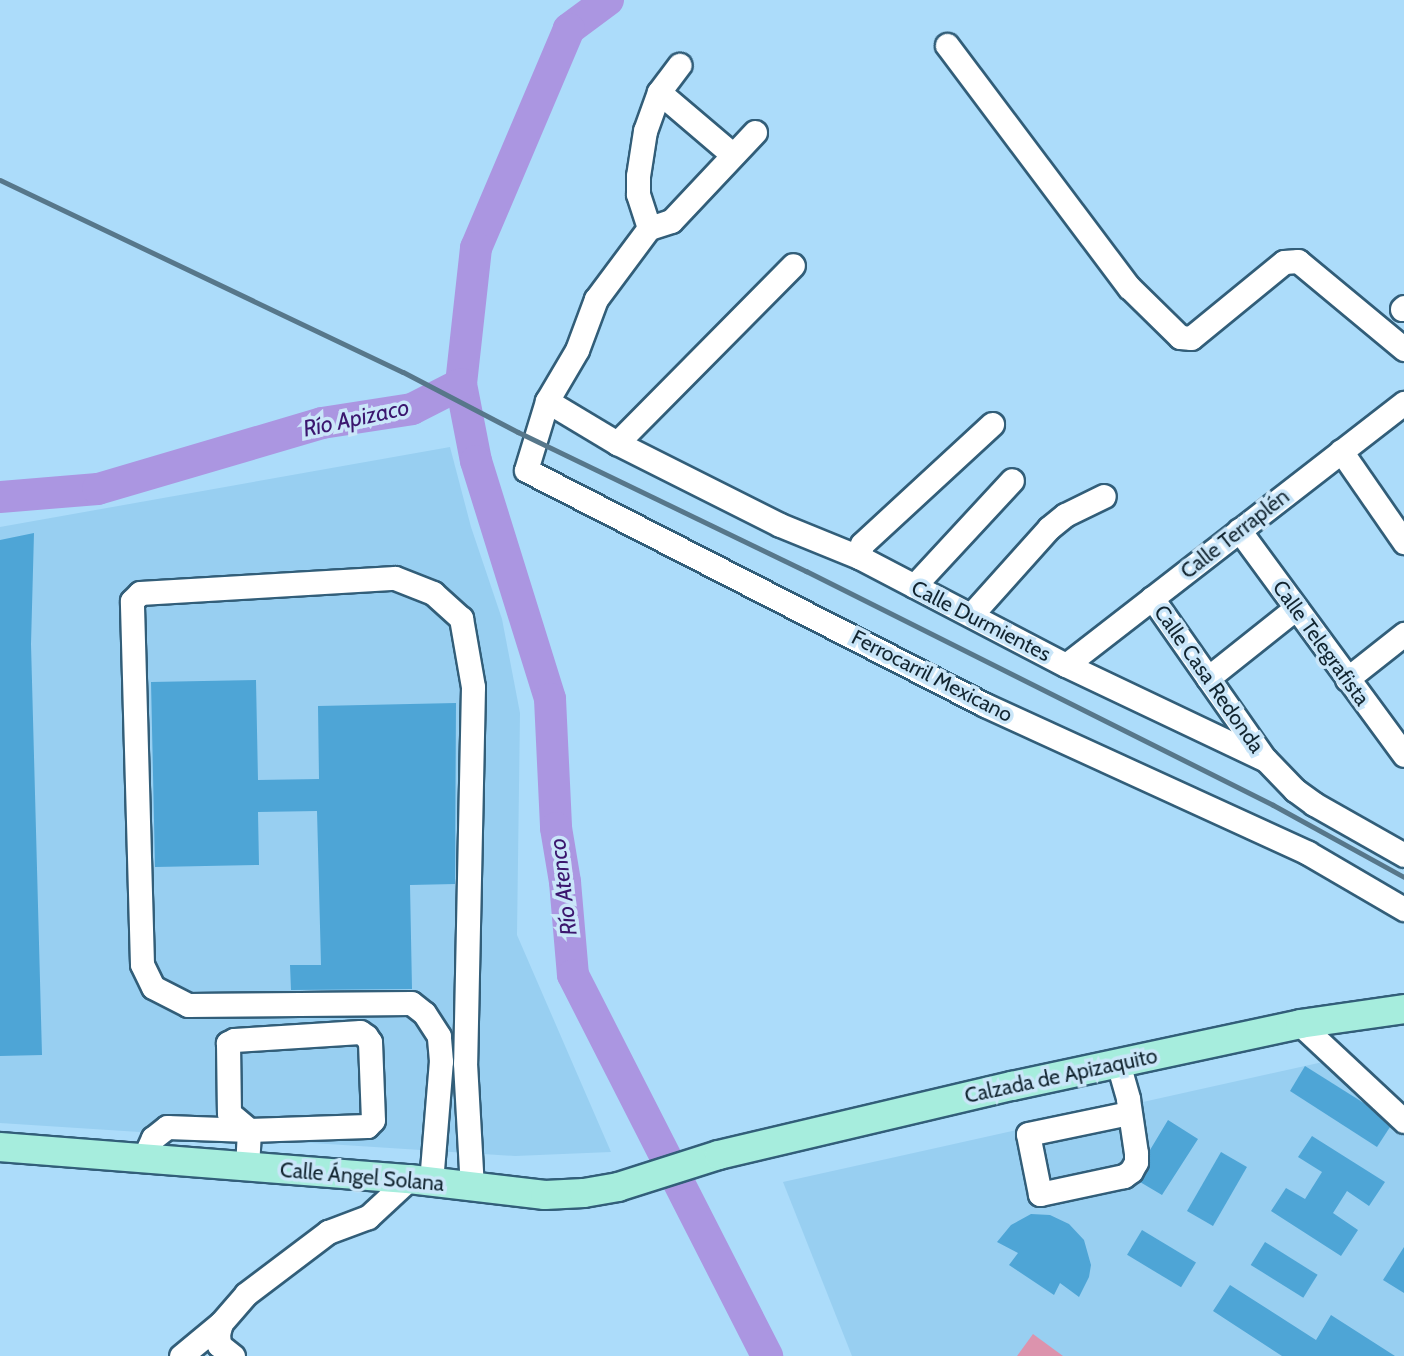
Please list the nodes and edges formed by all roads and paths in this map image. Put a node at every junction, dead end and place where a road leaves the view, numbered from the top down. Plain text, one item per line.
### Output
1 (947, 45) dead end
2 (679, 65) dead end
3 (659, 92) junction
4 (755, 132) dead end
5 (733, 155) junction
6 (649, 228) junction
7 (793, 265) dead end
8 (1404, 348) edge
9 (547, 401) junction
10 (1404, 403) edge
11 (992, 424) dead end
12 (617, 443) junction
13 (1341, 451) junction
14 (1012, 480) dead end
15 (1104, 496) dead end
16 (1239, 530) junction
17 (1404, 542) edge
18 (859, 557) junction
19 (914, 586) junction
20 (1152, 598) junction
21 (1296, 608) junction
22 (971, 615) junction
23 (1404, 634) edge
24 (1066, 665) junction
25 (1208, 678) junction
26 (1347, 679) junction
27 (1404, 755) edge
28 (1266, 760) junction
29 (1404, 855) edge
30 (1404, 909) edge
31 (1404, 1009) edge
32 (1300, 1024) junction
33 (1118, 1063) junction
34 (1129, 1113) junction
35 (1404, 1121) edge
36 (249, 1130) junction
37 (0, 1147) edge
38 (719, 1155) joint
39 (144, 1158) junction
40 (247, 1167) junction
41 (420, 1181) junction
42 (472, 1186) junction
43 (221, 1323) junction
44 (181, 1356) edge
45 (233, 1356) edge

1 - 8 street
2 - 3 street
3 - 5 street
3 - 6 street
4 - 5 street
5 - 6 street
6 - 9 street, Ferrocarril Mexicano
7 - 12 street
9 - 12 street, Calle Durmientes
9 - 30 street, Ferrocarril Mexicano
10 - 13 street, Calle Terraplén
11 - 18 street
12 - 18 street, Calle Durmientes
13 - 16 street, Calle Terraplén
13 - 17 street
14 - 19 street
15 - 22 street
16 - 20 street, Calle Terraplén
16 - 21 street, Calle Telegrafista
18 - 19 street, Calle Durmientes
19 - 22 street, Calle Durmientes
20 - 24 street, Calle Terraplén
20 - 25 street, Calle Casa Redonda
21 - 25 street
21 - 26 street, Calle Telegrafista
22 - 24 street, Calle Durmientes
23 - 26 street
24 - 28 street, Calle Durmientes
25 - 28 street, Calle Casa Redonda
26 - 27 street, Calle Telegrafista
28 - 29 street, Calle Durmientes
31 - 32 main road, Calzada de Apizaquito
32 - 33 main road, Calzada de Apizaquito
32 - 35 street
33 - 34 street
33 - 38 main road, Calzada de Apizaquito
34 - 34 street
36 - 36 street
36 - 39 street
36 - 40 street
37 - 39 main road, Calle Ángel Solana
38 - 42 main road, Calle Ángel Solana
39 - 40 main road, Calle Ángel Solana
40 - 41 main road, Calle Ángel Solana
41 - 42 main road, Calle Ángel Solana
41 - 42 street
41 - 43 street
43 - 44 street
43 - 45 street

